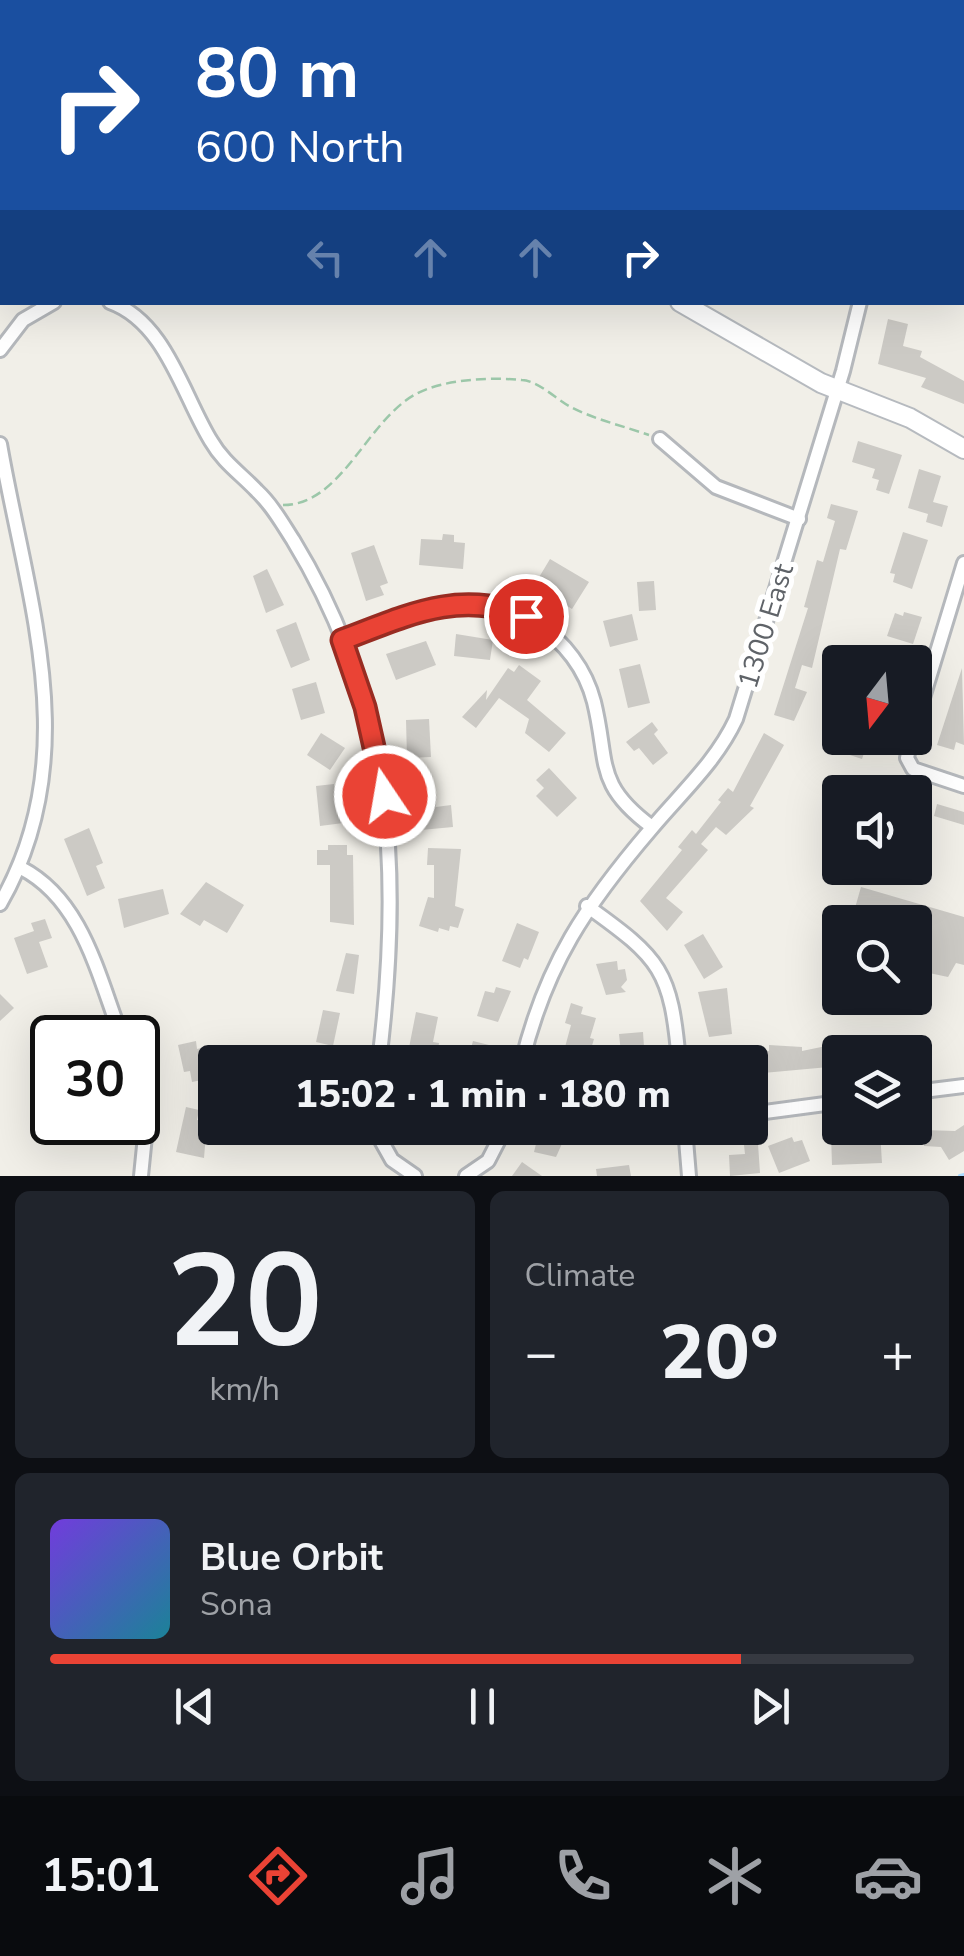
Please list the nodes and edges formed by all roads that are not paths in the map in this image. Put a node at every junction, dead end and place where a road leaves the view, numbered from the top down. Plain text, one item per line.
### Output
1 (49, 305) edge
2 (114, 305) edge
3 (685, 305) edge
4 (859, 305) edge
5 (0, 350) edge
6 (837, 390) junction
7 (660, 438) road end
8 (0, 444) edge
9 (964, 450) edge
10 (798, 519) junction
11 (964, 564) edge
12 (342, 640) junction
13 (932, 668) edge
14 (909, 755) edge
15 (964, 786) edge
16 (652, 828) junction
17 (21, 868) junction
18 (0, 904) edge
19 (587, 906) junction
20 (113, 1015) edge
21 (380, 1045) edge
22 (527, 1045) edge
23 (677, 1045) edge
24 (964, 1086) edge
25 (932, 1090) edge
26 (822, 1104) edge
27 (768, 1112) edge
28 (145, 1145) edge
29 (382, 1145) edge
30 (496, 1145) edge
31 (686, 1145) edge
32 (142, 1176) edge
33 (416, 1176) edge
34 (466, 1176) edge
35 (689, 1176) edge

1 - 5 street
2 - 12 street
3 - 6 main road
4 - 6 street, 1300 East
6 - 9 main road
6 - 10 street, 1300 East
7 - 10 street
8 - 17 street
10 - 16 street, 1300 East
11 - 13 street
12 - 16 street
12 - 21 street
14 - 15 street
16 - 19 street, 1300 East
17 - 18 street
17 - 20 street
19 - 22 street, 1300 East
19 - 23 street
24 - 25 street
26 - 27 street
28 - 32 street
29 - 33 street
30 - 34 street
31 - 35 street

